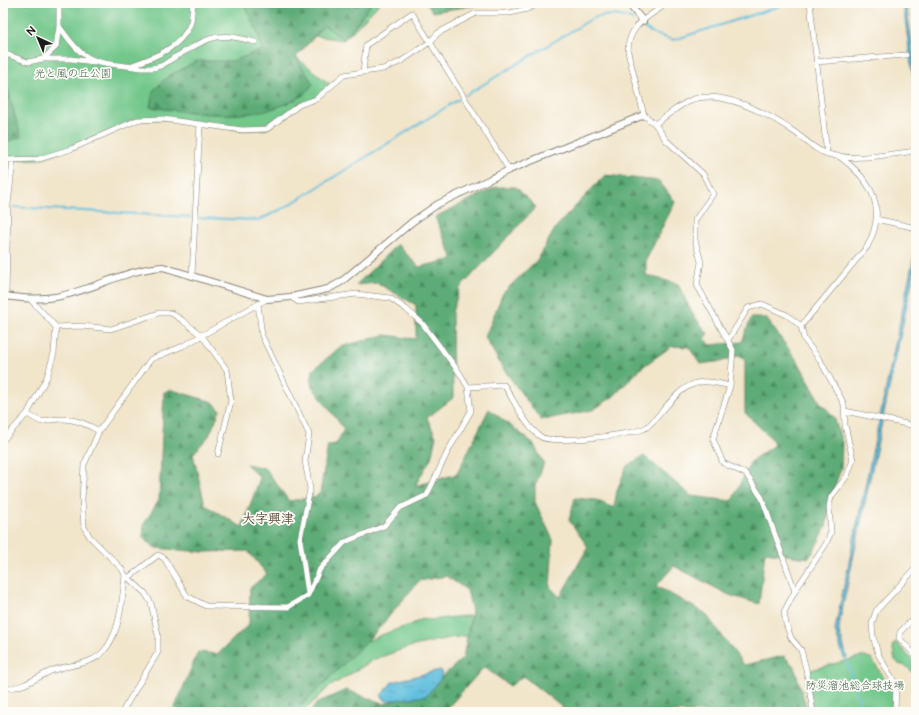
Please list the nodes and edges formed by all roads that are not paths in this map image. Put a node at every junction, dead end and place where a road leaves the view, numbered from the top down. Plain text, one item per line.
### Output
1 (59, 3) edge
2 (193, 3) edge
3 (541, 3) edge
4 (628, 3) edge
5 (668, 3) edge
6 (810, 4) edge
7 (642, 21) junction
8 (59, 26) junction
9 (255, 42) dead end
10 (430, 42) junction
11 (3, 53) edge
12 (906, 55) dead end
13 (43, 59) junction
14 (816, 62) junction
15 (99, 63) junction
16 (128, 66) junction
17 (364, 72) junction
18 (644, 115) junction
19 (200, 124) junction
20 (656, 124) junction
21 (916, 151) edge
22 (827, 154) junction
23 (840, 156) junction
24 (3, 160) edge
25 (13, 160) junction
26 (509, 170) junction
27 (876, 219) junction
28 (916, 228) edge
29 (192, 276) junction
30 (4, 296) edge
31 (291, 297) junction
32 (267, 298) junction
33 (30, 299) junction
34 (258, 304) junction
35 (801, 326) junction
36 (56, 327) junction
37 (202, 336) junction
38 (728, 340) junction
39 (730, 386) junction
40 (468, 387) junction
41 (845, 411) junction
42 (27, 414) junction
43 (916, 426) edge
44 (99, 431) junction
45 (3, 440) edge
46 (218, 454) dead end
47 (916, 568) edge
48 (126, 577) junction
49 (795, 591) junction
50 (308, 595) junction
51 (916, 616) edge
52 (916, 656) edge
53 (3, 688) edge
54 (122, 712) edge
55 (813, 712) edge
56 (895, 712) edge

1 - 8 street
2 - 16 street
3 - 10 street
4 - 7 street
5 - 7 street
6 - 14 street
7 - 18 street
8 - 13 street
8 - 15 street
9 - 16 street
10 - 17 street
10 - 17 street
10 - 26 street
11 - 13 street
12 - 14 street
13 - 15 street
14 - 22 street
15 - 16 street
17 - 19 street
18 - 20 street
18 - 26 street
19 - 25 street
19 - 29 street
20 - 22 street
20 - 38 street
21 - 23 street
22 - 23 street
23 - 27 street
24 - 25 street
25 - 30 street
26 - 31 street
27 - 28 street
27 - 35 street
29 - 32 street
29 - 33 street
30 - 33 street
31 - 32 street
31 - 40 street
32 - 34 street
33 - 36 street
34 - 37 street
34 - 50 street
35 - 38 street
35 - 41 street
36 - 37 street
36 - 42 street
37 - 44 street
37 - 46 street
38 - 39 street
39 - 40 street
39 - 49 street
40 - 50 street
41 - 43 street
41 - 49 street
42 - 44 street
42 - 45 street
44 - 48 street
47 - 56 street
48 - 50 street
48 - 53 street
48 - 54 street
49 - 55 street
51 - 52 street

